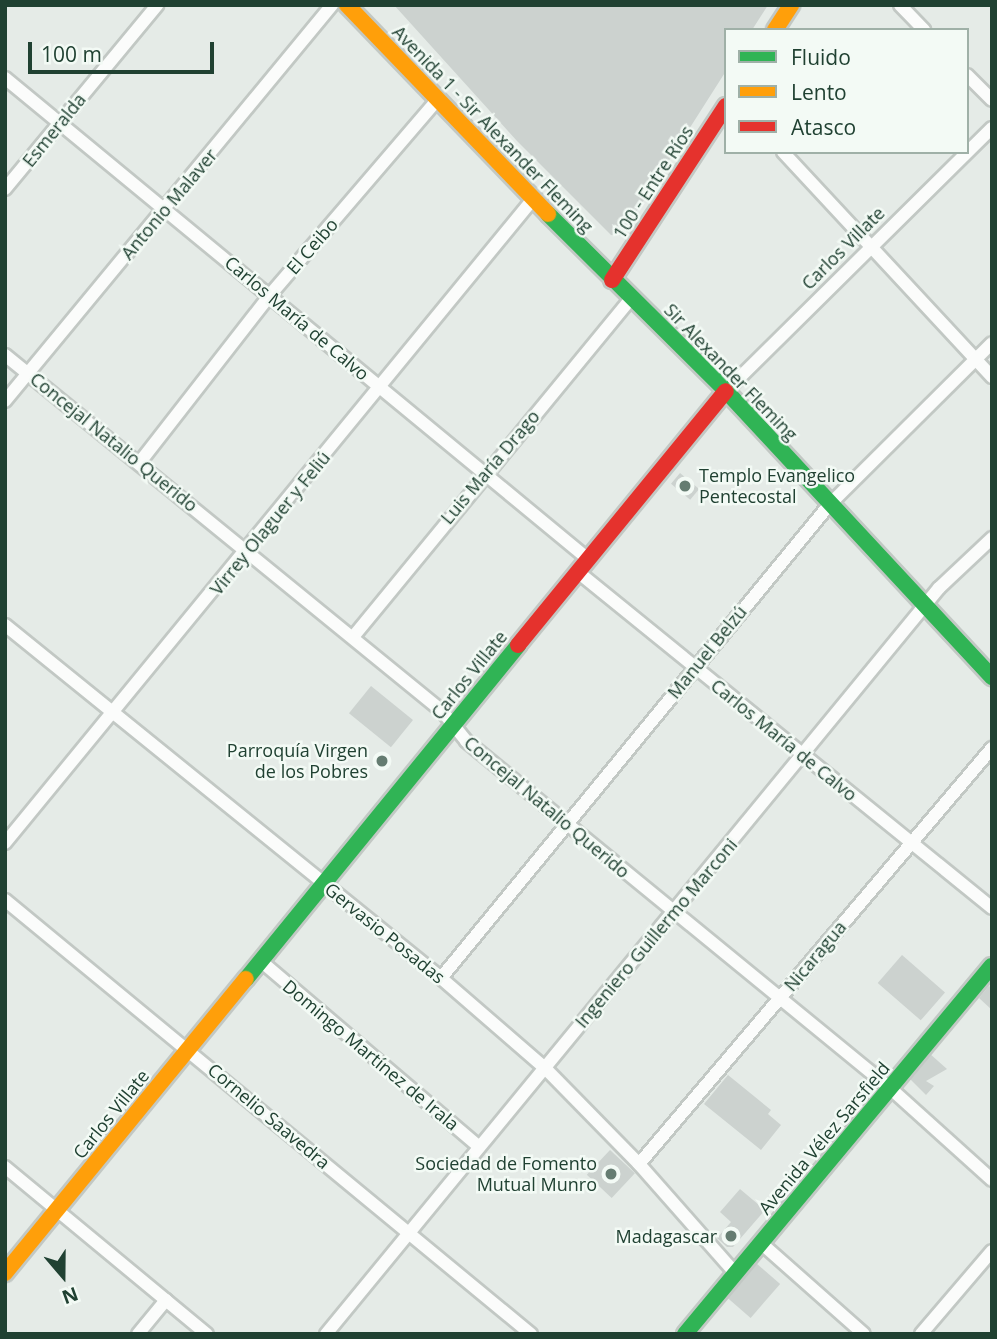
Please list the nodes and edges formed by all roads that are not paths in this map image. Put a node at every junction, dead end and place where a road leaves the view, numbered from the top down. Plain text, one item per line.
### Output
1 (157, 5) edge
2 (332, 5) edge
3 (347, 5) edge
4 (791, 5) edge
5 (906, 7) edge
6 (776, 28) edge
7 (922, 28) edge
8 (969, 77) edge
9 (5, 78) edge
10 (437, 100) junction
11 (992, 100) edge
12 (724, 109) edge
13 (60, 122) junction
14 (992, 128) edge
15 (969, 151) edge
16 (785, 154) edge
17 (966, 154) edge
18 (5, 189) edge
19 (533, 199) junction
20 (167, 208) junction
21 (871, 247) junction
22 (612, 280) junction
23 (270, 295) junction
24 (631, 299) junction
25 (992, 343) edge
26 (5, 355) edge
27 (975, 360) junction
28 (28, 373) junction
29 (992, 377) edge
30 (380, 388) junction
31 (726, 391) junction
32 (5, 401) edge
33 (140, 462) junction
34 (483, 474) junction
35 (830, 504) junction
36 (992, 538) edge
37 (248, 551) junction
38 (588, 559) junction
39 (578, 572) junction
40 (926, 606) junction
41 (5, 625) edge
42 (353, 637) junction
43 (695, 667) junction
44 (992, 677) edge
45 (114, 711) junction
46 (454, 724) junction
47 (992, 748) edge
48 (803, 756) junction
49 (566, 824) junction
50 (5, 843) edge
51 (911, 843) junction
52 (325, 884) junction
53 (5, 900) edge
54 (992, 908) edge
55 (673, 913) junction
56 (262, 962) junction
57 (992, 966) edge
58 (441, 978) junction
59 (779, 998) junction
60 (189, 1049) junction
61 (545, 1068) junction
62 (890, 1088) junction
63 (479, 1147) junction
64 (639, 1164) junction
65 (5, 1167) edge
66 (992, 1180) edge
67 (57, 1210) junction
68 (408, 1233) junction
69 (761, 1243) junction
70 (992, 1251) edge
71 (5, 1273) edge
72 (735, 1273) junction
73 (166, 1300) junction
74 (138, 1334) edge
75 (207, 1334) edge
76 (326, 1334) edge
77 (531, 1334) edge
78 (685, 1334) edge
79 (864, 1334) edge
80 (921, 1334) edge

1 - 13 street, Esmeralda
2 - 20 street, Antonio Malaver
3 - 10 main road, Avenida 1 - Sir Alexander Fleming
4 - 6 main road
5 - 7 street
8 - 11 street
9 - 13 street, Carlos María de Calvo
10 - 19 main road, Avenida 1 - Sir Alexander Fleming
10 - 23 street, El Ceibo
12 - 22 main road, 100 - Entre Ríos
13 - 18 street, Esmeralda
13 - 20 street, Carlos María de Calvo
14 - 15 street, Carlos Villate
16 - 21 street
17 - 21 street, Carlos Villate
19 - 22 main road, Avenida 1 - Sir Alexander Fleming
19 - 30 street, Virrey Olaguer y Feliú
20 - 23 street, Carlos María de Calvo
20 - 28 street, Antonio Malaver
21 - 27 street
21 - 31 street, Carlos Villate
22 - 24 main road, Sir Alexander Fleming
23 - 30 street, Carlos María de Calvo
23 - 33 street, El Ceibo
24 - 31 main road, Sir Alexander Fleming
24 - 34 street, Luis María Drago
25 - 27 street, Manuel Belzú
26 - 28 street, Concejal Natalio Querido
27 - 29 street
27 - 35 street, Manuel Belzú
28 - 32 street, Antonio Malaver
28 - 33 street, Concejal Natalio Querido
30 - 34 street, Carlos María de Calvo
30 - 37 street, Virrey Olaguer y Feliú
31 - 35 main road, Sir Alexander Fleming
31 - 38 main road, Carlos Villate
33 - 37 street, Concejal Natalio Querido
34 - 38 street, Carlos María de Calvo
34 - 42 street, Luis María Drago
35 - 40 main road, Sir Alexander Fleming
35 - 43 street, Manuel Belzú
36 - 40 street, Ingeniero Guillermo Marconi
37 - 42 street, Concejal Natalio Querido
37 - 45 street, Virrey Olaguer y Feliú
38 - 39 main road, Carlos Villate
39 - 43 street, Carlos María de Calvo
39 - 46 main road, Carlos Villate
40 - 44 main road, Sir Alexander Fleming
40 - 48 street, Ingeniero Guillermo Marconi
41 - 45 street, Gervasio Posadas
42 - 46 street, Concejal Natalio Querido
43 - 48 street, Carlos María de Calvo
43 - 49 street, Manuel Belzú
45 - 50 street, Virrey Olaguer y Feliú
45 - 52 street, Gervasio Posadas
46 - 49 street, Concejal Natalio Querido
46 - 52 main road, Carlos Villate
47 - 51 street, Nicaragua
48 - 51 street, Carlos María de Calvo
48 - 55 street, Ingeniero Guillermo Marconi
49 - 55 street, Concejal Natalio Querido
49 - 58 street, Manuel Belzú
51 - 54 street, Carlos María de Calvo
51 - 59 street, Nicaragua
52 - 56 main road, Carlos Villate
52 - 58 street, Gervasio Posadas
53 - 60 street, Cornelio Saavedra
55 - 59 street, Concejal Natalio Querido
55 - 61 street, Ingeniero Guillermo Marconi
56 - 60 main road, Carlos Villate
56 - 63 street, Domingo Martínez de Irala
57 - 62 main road, Avenida Vélez Sarsfield
58 - 61 street, Gervasio Posadas
59 - 62 street, Concejal Natalio Querido
59 - 64 street, Nicaragua
60 - 67 main road, Carlos Villate
60 - 68 street, Cornelio Saavedra
61 - 63 street, Ingeniero Guillermo Marconi
61 - 64 street, Gervasio Posadas
62 - 66 street, Concejal Natalio Querido
62 - 69 main road, Avenida Vélez Sarsfield
63 - 68 street, Ingeniero Guillermo Marconi
64 - 72 street, Gervasio Posadas
65 - 67 street
67 - 71 main road, Carlos Villate
67 - 73 street
68 - 76 street, Ingeniero Guillermo Marconi
68 - 77 street, Cornelio Saavedra
69 - 72 main road, Avenida Vélez Sarsfield
69 - 79 street
70 - 80 street
72 - 78 main road, Avenida Vélez Sarsfield
73 - 74 street
73 - 75 street

